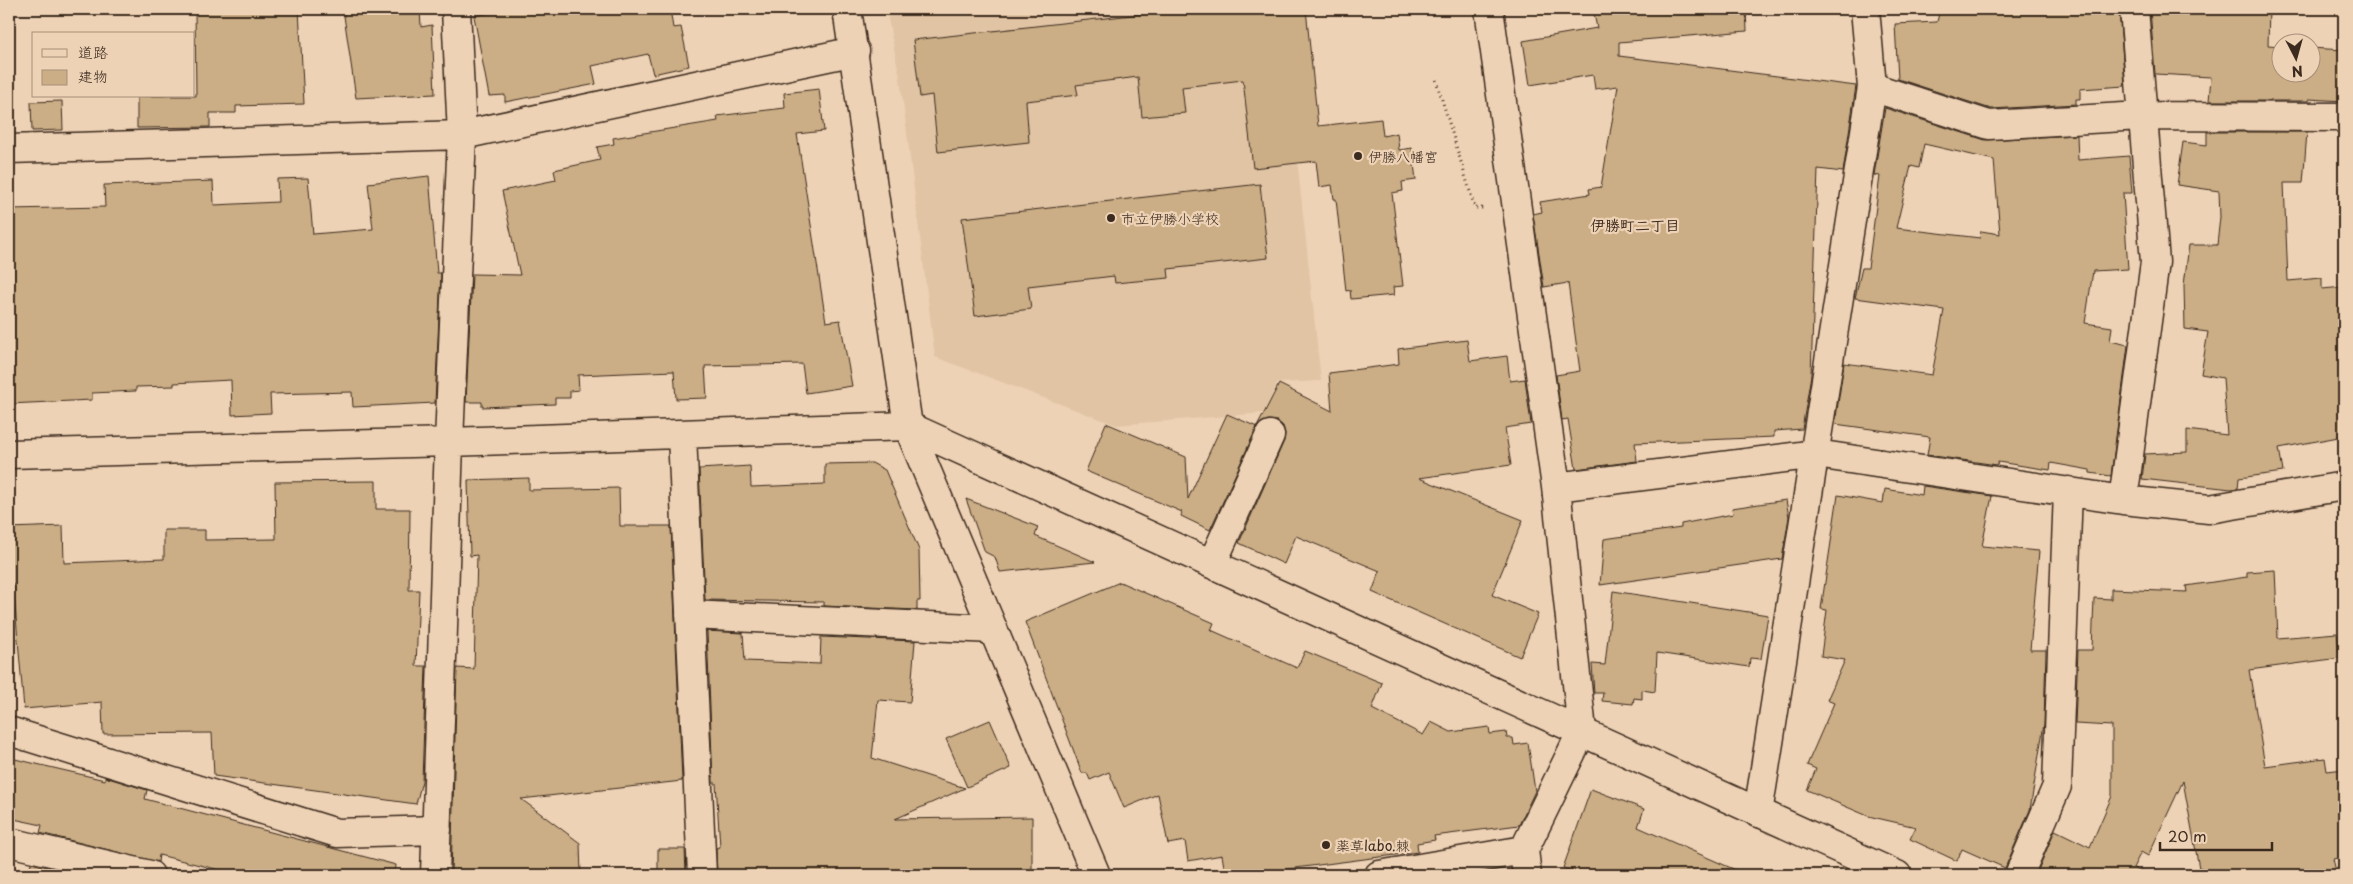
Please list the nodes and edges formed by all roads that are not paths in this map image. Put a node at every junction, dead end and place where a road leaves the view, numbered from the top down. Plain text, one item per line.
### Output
1 (456, 9) edge
2 (847, 9) edge
3 (1489, 9) edge
4 (1865, 9) edge
5 (2134, 9) edge
6 (855, 52) junction
7 (1872, 87) junction
8 (2141, 116) junction
9 (2344, 117) edge
10 (462, 135) junction
11 (9, 149) edge
12 (908, 426) junction
13 (682, 435) junction
14 (1270, 435) dead end
15 (449, 442) junction
16 (9, 454) edge
17 (1816, 454) junction
18 (2344, 486) edge
19 (1556, 487) junction
20 (2068, 491) junction
21 (2123, 500) junction
22 (1212, 564) junction
23 (690, 615) junction
24 (992, 629) junction
25 (9, 730) edge
26 (1582, 731) junction
27 (1758, 813) junction
28 (437, 830) junction
29 (9, 842) edge
30 (1525, 863) edge
31 (140, 874) edge
32 (435, 875) edge
33 (702, 875) edge
34 (1096, 875) edge
35 (1379, 875) edge
36 (1897, 875) edge
37 (2019, 875) edge

1 - 10 street
2 - 6 street
3 - 19 street
4 - 7 street
5 - 8 street
6 - 10 street
6 - 12 street
7 - 8 street
7 - 17 street
8 - 9 street
8 - 21 street
10 - 11 street
10 - 15 street
12 - 13 street
12 - 22 street
12 - 24 street
13 - 15 street
13 - 23 street
14 - 22 street
15 - 16 street
15 - 28 street
17 - 19 street
17 - 20 street
17 - 27 street
18 - 21 street
19 - 26 street
20 - 21 street
20 - 37 street
22 - 26 street
23 - 24 street
23 - 33 street
24 - 34 street
25 - 28 street
26 - 27 street
26 - 30 street
27 - 36 street
28 - 32 street
29 - 31 street
30 - 35 street

